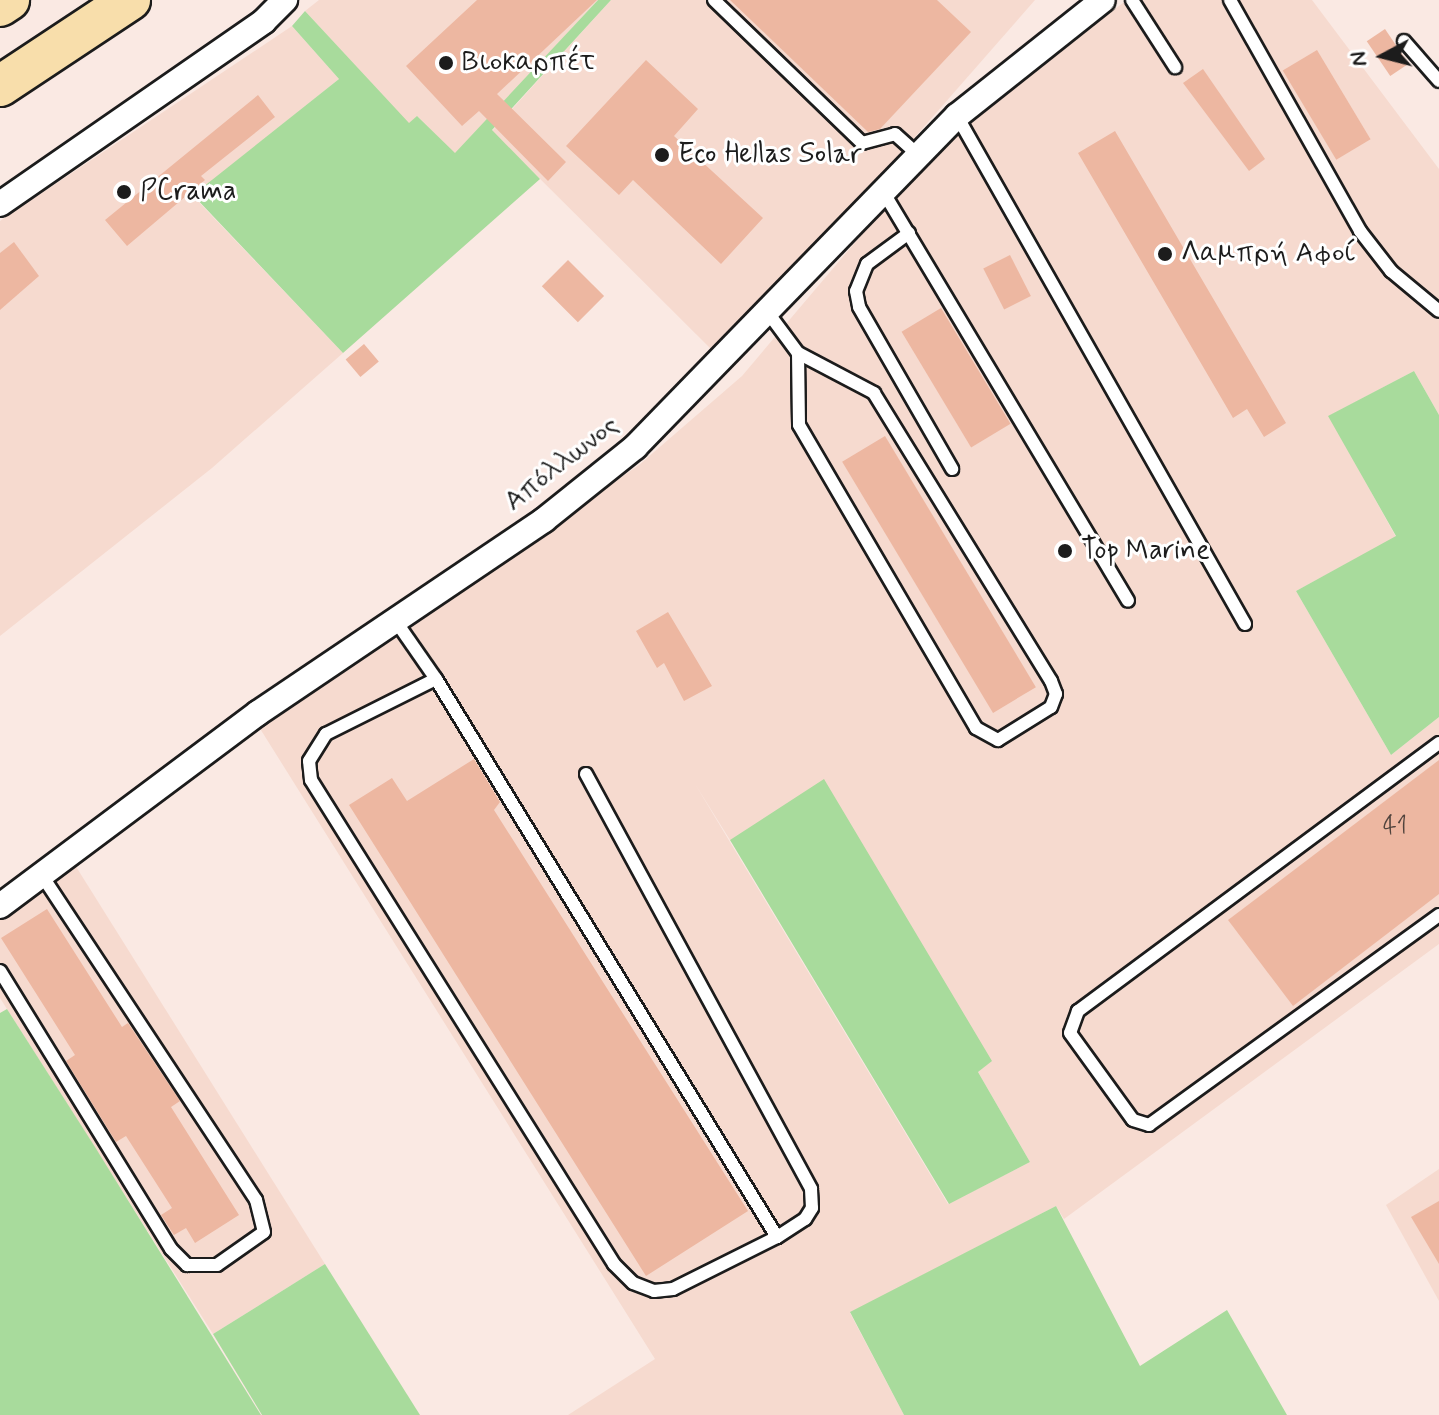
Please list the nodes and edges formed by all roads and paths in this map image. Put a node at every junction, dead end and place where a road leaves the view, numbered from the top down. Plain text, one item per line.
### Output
1 (9, 0) edge
2 (130, 0) edge
3 (285, 0) edge
4 (714, 0) edge
5 (1103, 0) edge
6 (1132, 0) edge
7 (1230, 0) edge
8 (0, 6) edge
9 (1404, 41) dead end
10 (1175, 67) dead end
11 (1439, 81) edge
12 (0, 86) edge
13 (957, 116) junction
14 (918, 155) junction
15 (884, 193) junction
16 (0, 204) edge
17 (909, 233) junction
18 (1439, 311) edge
19 (769, 314) junction
20 (798, 353) junction
21 (952, 469) dead end
22 (1128, 600) dead end
23 (395, 620) junction
24 (1245, 624) dead end
25 (436, 679) junction
26 (1439, 743) edge
27 (586, 774) dead end
28 (42, 876) junction
29 (0, 906) edge
30 (1439, 915) edge
31 (0, 971) edge
32 (777, 1237) junction

1 - 8 highway
2 - 12 highway
3 - 16 street
4 - 14 lane
5 - 13 street, Απόλλωνος
6 - 10 lane
7 - 18 lane
9 - 11 lane
13 - 14 street, Απόλλωνος
13 - 24 lane
14 - 15 street, Απόλλωνος
15 - 17 lane
15 - 19 street, Απόλλωνος
17 - 21 lane
17 - 22 lane
19 - 20 lane
19 - 23 street, Απόλλωνος
20 - 20 lane
23 - 25 lane
23 - 28 street, Απόλλωνος
25 - 32 lane
25 - 32 lane
26 - 30 lane
27 - 32 lane
28 - 29 street, Απόλλωνος
28 - 31 lane

